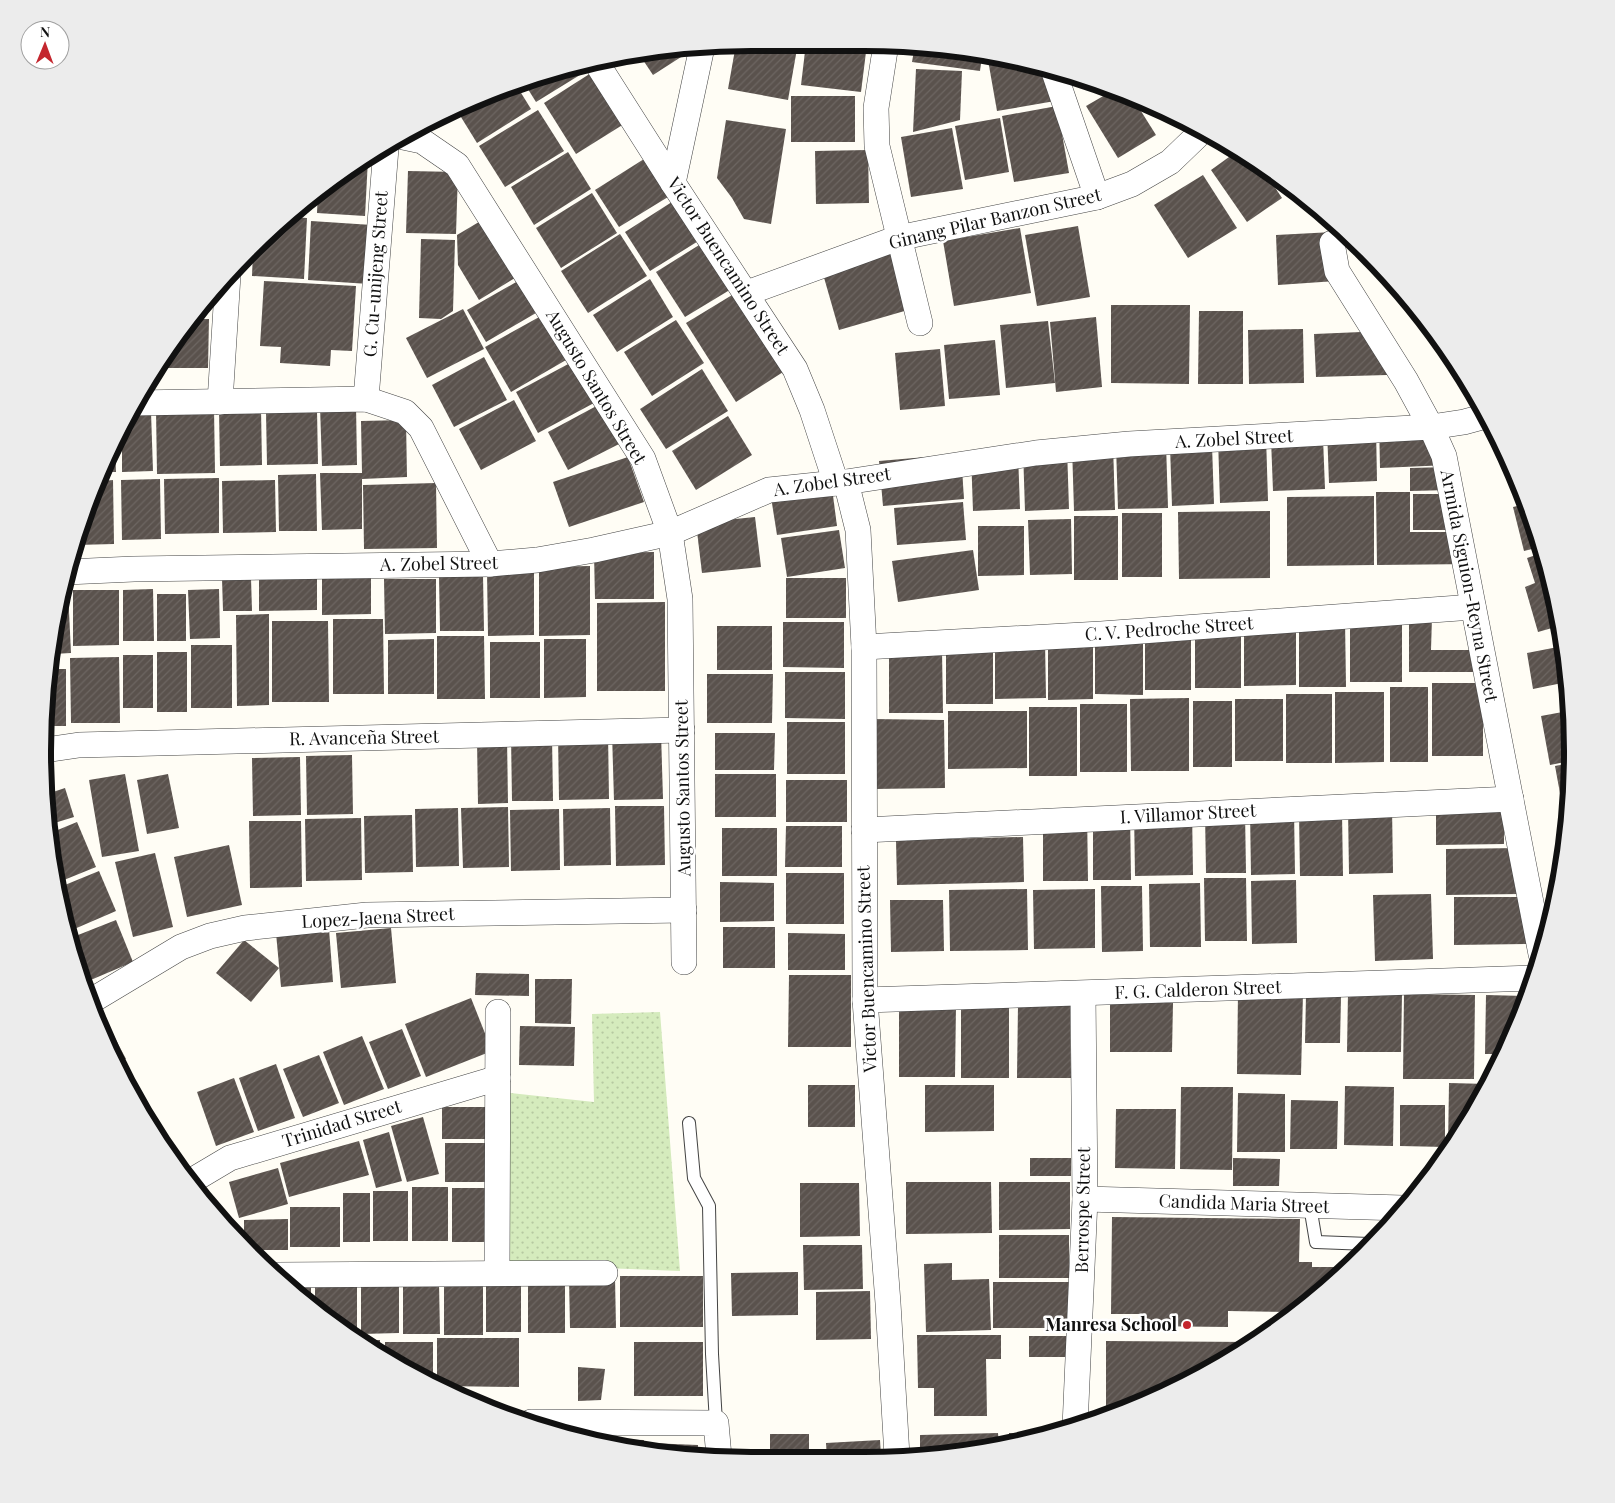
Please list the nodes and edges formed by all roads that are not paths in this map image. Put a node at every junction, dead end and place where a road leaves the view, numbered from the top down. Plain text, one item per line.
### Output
1 (885, 52) edge
2 (701, 53) edge
3 (600, 68) edge
4 (1057, 79) edge
5 (1197, 136) edge
6 (412, 139) edge
7 (385, 155) edge
8 (673, 184) junction
9 (1097, 197) junction
10 (898, 238) junction
11 (1332, 243) dead end
12 (227, 288) edge
13 (747, 293) junction
14 (920, 323) dead end
15 (366, 399) junction
16 (220, 402) junction
17 (144, 403) edge
18 (1479, 418) edge
19 (1432, 427) junction
20 (841, 482) junction
21 (670, 533) junction
22 (490, 564) junction
23 (75, 572) edge
24 (1473, 607) junction
25 (864, 647) junction
26 (682, 730) junction
27 (51, 749) edge
28 (1511, 799) junction
29 (864, 830) junction
30 (684, 910) junction
31 (1538, 939) edge
32 (684, 962) dead end
33 (1527, 978) edge
34 (1083, 994) junction
35 (96, 998) edge
36 (865, 1000) junction
37 (498, 1012) dead end
38 (498, 1078) junction
39 (689, 1123) dead end
40 (197, 1179) edge
41 (1085, 1199) junction
42 (1310, 1206) junction
43 (1394, 1208) edge
44 (1362, 1244) edge
45 (605, 1273) dead end
46 (497, 1274) junction
47 (287, 1275) edge
48 (1075, 1419) edge
49 (550, 1422) edge
50 (716, 1423) junction
51 (718, 1451) edge
52 (897, 1451) edge

1 - 10 street
2 - 8 street
3 - 8 street, Victor Buencamino Street
4 - 9 street
5 - 9 street, Ginang Pilar Banzon Street
6 - 21 street, Augusto Santos Street
7 - 15 street, G. Cu-unijeng Street
8 - 13 street, Victor Buencamino Street
9 - 10 street, Ginang Pilar Banzon Street
10 - 13 street, Ginang Pilar Banzon Street
10 - 14 street
11 - 19 street, Armida Siguion-Reyna Street
12 - 16 street
13 - 20 street, Victor Buencamino Street
15 - 16 street
15 - 22 street
16 - 17 street
18 - 19 street, A. Zobel Street
19 - 20 street, A. Zobel Street
19 - 24 street, Armida Siguion-Reyna Street
20 - 21 street, A. Zobel Street
20 - 25 street, Victor Buencamino Street
21 - 22 street, A. Zobel Street
21 - 26 street, Augusto Santos Street
22 - 23 street, A. Zobel Street
24 - 25 street, C. V. Pedroche Street
24 - 28 street, Armida Siguion-Reyna Street
25 - 29 street, Victor Buencamino Street
26 - 27 street, R. Avanceña Street
26 - 30 street, Augusto Santos Street
28 - 29 street, I. Villamor Street
28 - 31 street, Armida Siguion-Reyna Street
29 - 36 street, Victor Buencamino Street
30 - 32 street, Augusto Santos Street
30 - 35 street, Lopez-Jaena Street
33 - 34 street, F. G. Calderon Street
34 - 36 street, F. G. Calderon Street
34 - 41 street, Berrospe Street
36 - 52 street, Victor Buencamino Street
37 - 38 street
38 - 40 street, Trinidad Street
38 - 46 street
39 - 50 lane
41 - 42 street, Candida Maria Street
41 - 48 street, Berrospe Street
42 - 43 street, Candida Maria Street
42 - 44 lane
45 - 46 street
46 - 47 street
49 - 50 street
50 - 51 street

